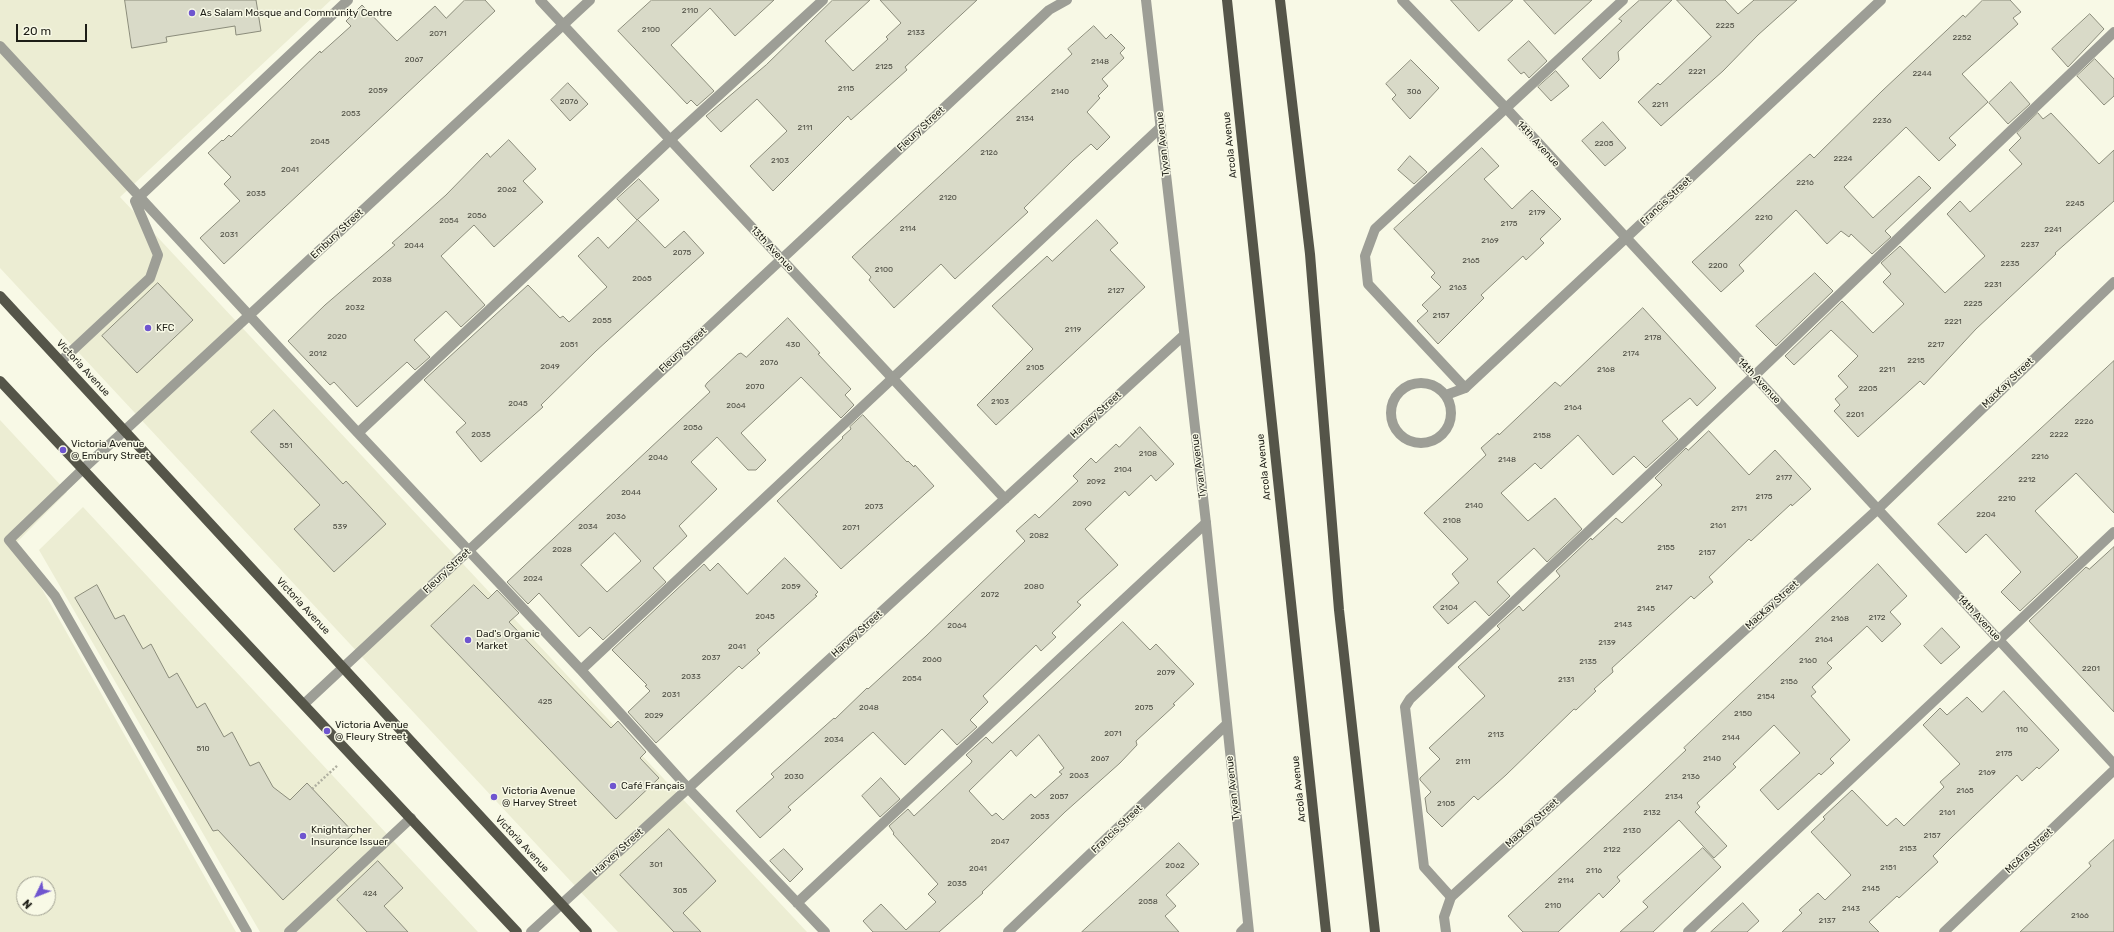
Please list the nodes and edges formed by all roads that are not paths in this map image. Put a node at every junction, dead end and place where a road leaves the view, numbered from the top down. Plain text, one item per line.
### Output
1 (348, 0) edge
2 (540, 0) edge
3 (590, 0) edge
4 (823, 0) edge
5 (1067, 0) edge
6 (1146, 0) edge
7 (1227, 0) edge
8 (1280, 0) edge
9 (1402, 0) edge
10 (1623, 0) edge
11 (1881, 0) edge
12 (563, 25) junction
13 (2114, 32) edge
14 (0, 46) edge
15 (1506, 108) junction
16 (1161, 127) junction
17 (670, 140) junction
18 (137, 199) junction
19 (1626, 239) junction
20 (781, 258) junction
21 (2114, 282) edge
22 (0, 296) edge
23 (249, 315) junction
24 (1183, 336) junction
25 (61, 361) junction
26 (1754, 376) junction
27 (894, 379) junction
28 (0, 381) edge
29 (1465, 388) junction
30 (1446, 395) junction
31 (125, 430) junction
32 (358, 433) junction
33 (83, 469) junction
34 (1005, 499) junction
35 (1878, 509) junction
36 (1206, 524) junction
37 (2114, 532) edge
38 (470, 550) junction
39 (1999, 640) junction
40 (343, 667) junction
41 (581, 670) junction
42 (304, 704) junction
43 (1226, 725) junction
44 (2114, 764) edge
45 (2114, 770) edge
46 (688, 788) junction
47 (411, 818) junction
48 (1451, 897) junction
49 (797, 903) junction
50 (561, 904) junction
51 (1249, 928) edge
52 (247, 932) edge
53 (289, 932) edge
54 (517, 932) edge
55 (531, 932) edge
56 (587, 932) edge
57 (825, 932) edge
58 (1008, 932) edge
59 (1241, 932) edge
60 (1326, 932) edge
61 (1375, 932) edge
62 (1446, 932) edge
63 (1688, 932) edge
64 (1944, 932) edge

1 - 18 street
2 - 12 street, 13th Avenue
3 - 12 street, Embury Street
4 - 17 street
5 - 20 street, Fleury Street
6 - 16 street, Tyvan Avenue
7 - 60 main road, Arcola Avenue
8 - 61 main road
9 - 15 street, 14th Avenue
10 - 15 street
11 - 19 street, Francis Street
12 - 17 street, 13th Avenue
12 - 23 street, Embury Street
13 - 26 street
14 - 18 street
15 - 19 street, 14th Avenue
15 - 29 street
16 - 24 street, Tyvan Avenue
16 - 27 street
17 - 20 street, 13th Avenue
17 - 32 street
18 - 23 street
18 - 25 street
19 - 26 street, 14th Avenue
19 - 29 street, Francis Street
20 - 27 street, 13th Avenue
20 - 38 street, Fleury Street
21 - 35 street, MacKay Street
22 - 25 main road, Victoria Avenue
23 - 31 street, Embury Street
23 - 32 street
24 - 34 street, Harvey Street
24 - 36 street, Tyvan Avenue
25 - 31 main road, Victoria Avenue
26 - 35 street, 14th Avenue
26 - 48 street
27 - 34 street, 13th Avenue
27 - 41 street
28 - 33 main road
29 - 30 street, Francis Street
30 - 30 street
31 - 33 street, Embury Street
31 - 40 main road, Victoria Avenue
32 - 38 street
33 - 42 main road
33 - 52 street, Embury Street
34 - 46 street, Harvey Street
35 - 39 street, 14th Avenue
35 - 48 street, MacKay Street
36 - 43 street, Tyvan Avenue
36 - 49 street
37 - 39 street
38 - 40 street, Fleury Street
38 - 41 street
39 - 44 street, 14th Avenue
39 - 63 street
40 - 42 street, Fleury Street
40 - 50 main road, Victoria Avenue
41 - 46 street
42 - 47 main road
43 - 51 street, Tyvan Avenue
43 - 58 street, Francis Street
45 - 64 street, McAra Street
46 - 49 street
46 - 50 street, Harvey Street
47 - 53 street
47 - 54 main road
48 - 62 street, MacKay Street
49 - 57 street
50 - 55 street, Harvey Street
50 - 56 main road, Victoria Avenue
51 - 59 street

